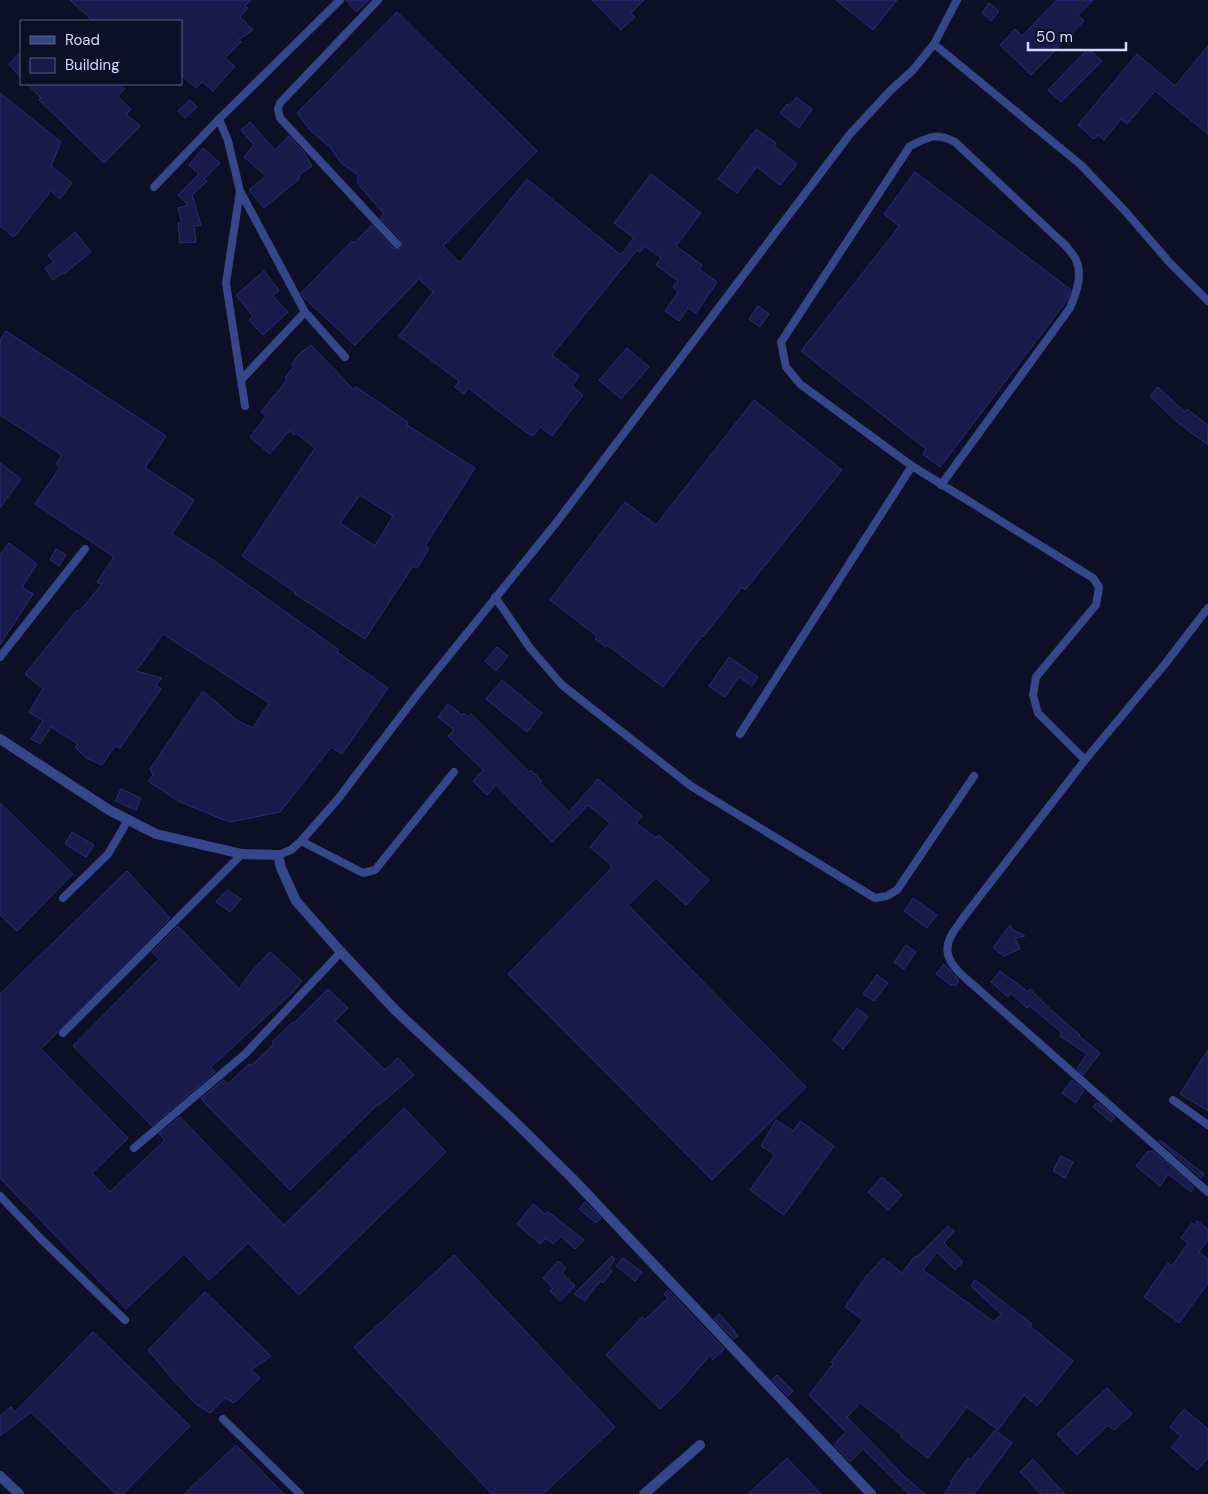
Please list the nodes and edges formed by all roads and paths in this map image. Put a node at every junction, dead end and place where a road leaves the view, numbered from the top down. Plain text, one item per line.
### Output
1 (340, 0) edge
2 (378, 0) edge
3 (957, 0) edge
4 (934, 44) junction
5 (218, 119) junction
6 (154, 187) dead end
7 (240, 191) junction
8 (397, 244) dead end
9 (1208, 301) edge
10 (304, 312) junction
11 (345, 358) dead end
12 (242, 380) junction
13 (245, 406) dead end
14 (912, 466) junction
15 (941, 485) junction
16 (85, 549) dead end
17 (495, 597) junction
18 (1208, 608) edge
19 (0, 657) edge
20 (740, 734) dead end
21 (0, 739) edge
22 (1085, 760) junction
23 (454, 772) dead end
24 (974, 776) dead end
25 (128, 820) junction
26 (301, 841) junction
27 (242, 854) junction
28 (278, 855) junction
29 (63, 898) dead end
30 (341, 952) junction
31 (63, 1033) dead end
32 (1173, 1100) dead end
33 (1208, 1125) edge
34 (134, 1148) dead end
35 (1208, 1192) edge
36 (0, 1196) edge
37 (125, 1320) dead end
38 (223, 1419) dead end
39 (700, 1445) dead end
40 (0, 1476) edge
41 (19, 1494) edge
42 (300, 1494) edge
43 (644, 1494) edge
44 (871, 1494) edge

1 - 5 lane
2 - 8 lane
3 - 4 lane
4 - 9 lane
4 - 17 lane
5 - 6 lane
5 - 7 lane
7 - 10 lane
7 - 12 lane
10 - 11 lane
10 - 12 lane
12 - 13 lane
14 - 15 lane
14 - 15 lane
14 - 20 lane
15 - 22 lane
16 - 19 lane
17 - 24 lane
17 - 26 lane
18 - 22 lane
21 - 25 street
22 - 35 lane
23 - 26 lane
25 - 27 street
25 - 29 lane
26 - 28 lane
27 - 28 street
27 - 31 lane
28 - 30 street
30 - 34 lane
30 - 44 street
32 - 33 lane
36 - 37 lane
38 - 42 lane
39 - 43 street
40 - 41 street

